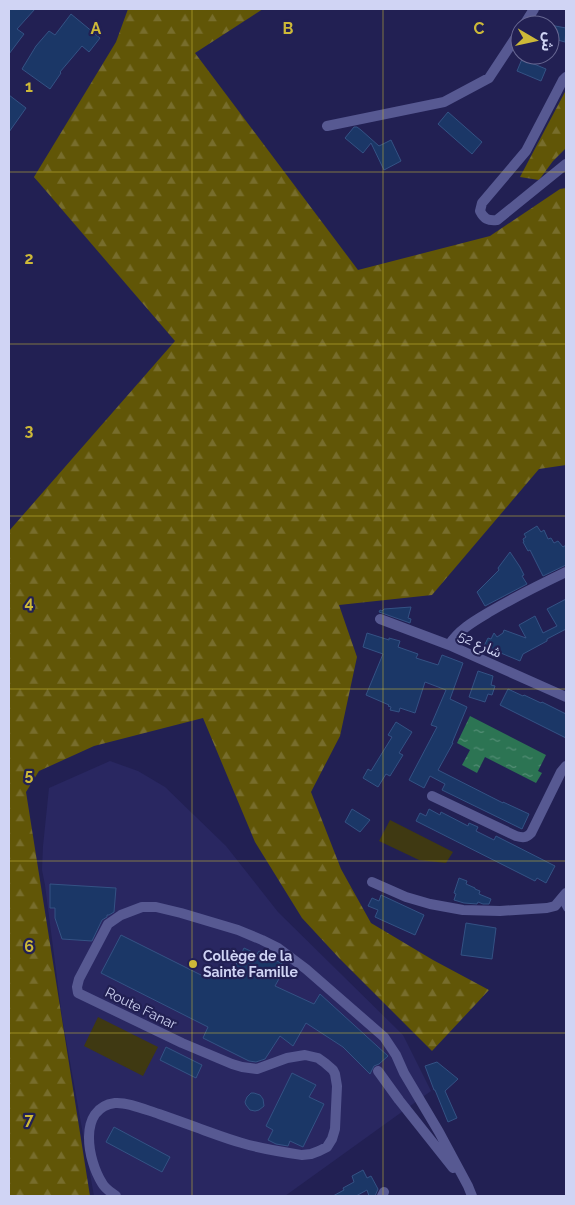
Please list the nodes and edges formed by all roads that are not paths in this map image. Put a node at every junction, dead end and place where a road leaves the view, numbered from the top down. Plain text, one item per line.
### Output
1 (510, 46) edge
2 (566, 77) edge
3 (327, 126) dead end
4 (566, 164) edge
5 (566, 572) edge
6 (380, 619) dead end
7 (449, 645) junction
8 (565, 694) edge
9 (566, 766) edge
10 (432, 796) dead end
11 (372, 882) dead end
12 (564, 901) edge
13 (378, 1071) dead end
14 (468, 1186) junction
15 (116, 1196) edge
16 (472, 1196) edge

1 - 3 street
2 - 4 street
5 - 7 street
6 - 7 street, شارع 52
7 - 8 street, شارع 52
9 - 10 street
11 - 12 street
13 - 14 street, Route Fanar
14 - 15 street, Route Fanar
14 - 16 street, Route Fanar

